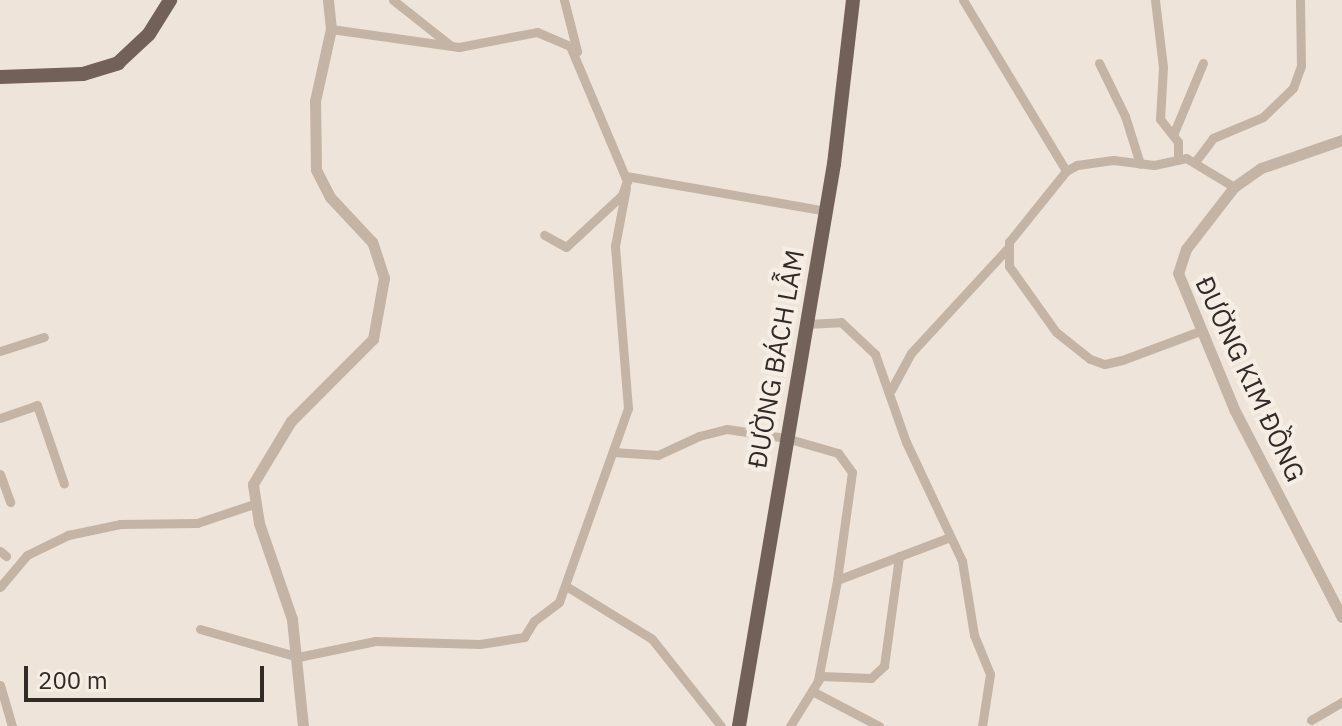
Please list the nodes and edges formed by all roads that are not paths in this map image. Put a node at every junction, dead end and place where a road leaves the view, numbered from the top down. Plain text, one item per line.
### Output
1 (170, 0) edge
2 (328, 0) edge
3 (393, 0) edge
4 (564, 0) edge
5 (853, 0) edge
6 (963, 0) edge
7 (1155, 0) edge
8 (1300, 0) edge
9 (331, 29) junction
10 (452, 47) junction
11 (578, 58) junction
12 (1099, 63) dead end
13 (1203, 63) dead end
14 (0, 77) edge
15 (1173, 135) junction
16 (1342, 140) edge
17 (1178, 158) junction
18 (1195, 162) junction
19 (1140, 164) junction
20 (1066, 171) junction
21 (626, 176) junction
22 (1234, 187) junction
23 (626, 188) junction
24 (826, 211) junction
25 (544, 235) dead end
26 (1007, 249) junction
27 (806, 324) junction
28 (1200, 331) junction
29 (44, 337) dead end
30 (0, 351) edge
31 (891, 390) junction
32 (0, 418) edge
33 (786, 438) junction
34 (613, 452) junction
35 (0, 474) edge
36 (64, 484) dead end
37 (10, 502) dead end
38 (254, 504) junction
39 (950, 537) junction
40 (899, 556) junction
41 (837, 580) junction
42 (566, 586) junction
43 (0, 587) edge
44 (1342, 617) edge
45 (200, 629) dead end
46 (298, 657) junction
47 (818, 680) junction
48 (0, 685) edge
49 (812, 691) junction
50 (1342, 702) edge
51 (1311, 720) dead end
52 (12, 726) edge
53 (303, 726) edge
54 (721, 726) edge
55 (739, 726) edge
56 (790, 726) edge
57 (878, 726) edge
58 (982, 726) edge

1 - 14 main road
2 - 9 street
3 - 10 street
4 - 11 street
5 - 24 main road, ĐƯỜNG BÁCH LẪM
6 - 20 street
7 - 15 street
8 - 18 street
9 - 10 street
9 - 38 street
10 - 11 street
11 - 21 street
12 - 19 street
13 - 15 street
15 - 17 street
16 - 22 street, ĐƯỜNG KIM ĐỒNG
17 - 18 street
17 - 19 street
18 - 22 street
19 - 20 street
20 - 26 street
21 - 23 street
21 - 24 street
22 - 28 street, ĐƯỜNG KIM ĐỒNG
23 - 25 street
23 - 34 street
24 - 27 main road, ĐƯỜNG BÁCH LẪM
26 - 28 street
26 - 31 street
27 - 31 street
27 - 33 main road, ĐƯỜNG BÁCH LẪM
28 - 44 street, ĐƯỜNG KIM ĐỒNG
29 - 30 street
31 - 39 street
32 - 36 street
33 - 34 street
33 - 41 street
33 - 55 main road, ĐƯỜNG BÁCH LẪM
34 - 42 street
35 - 37 street
38 - 43 street
38 - 46 street
39 - 40 street
39 - 58 street
40 - 41 street
40 - 47 street
41 - 47 street
42 - 46 street
42 - 54 street
45 - 46 street
46 - 53 street
47 - 49 street
48 - 52 street
49 - 56 street
49 - 57 street
50 - 51 street

